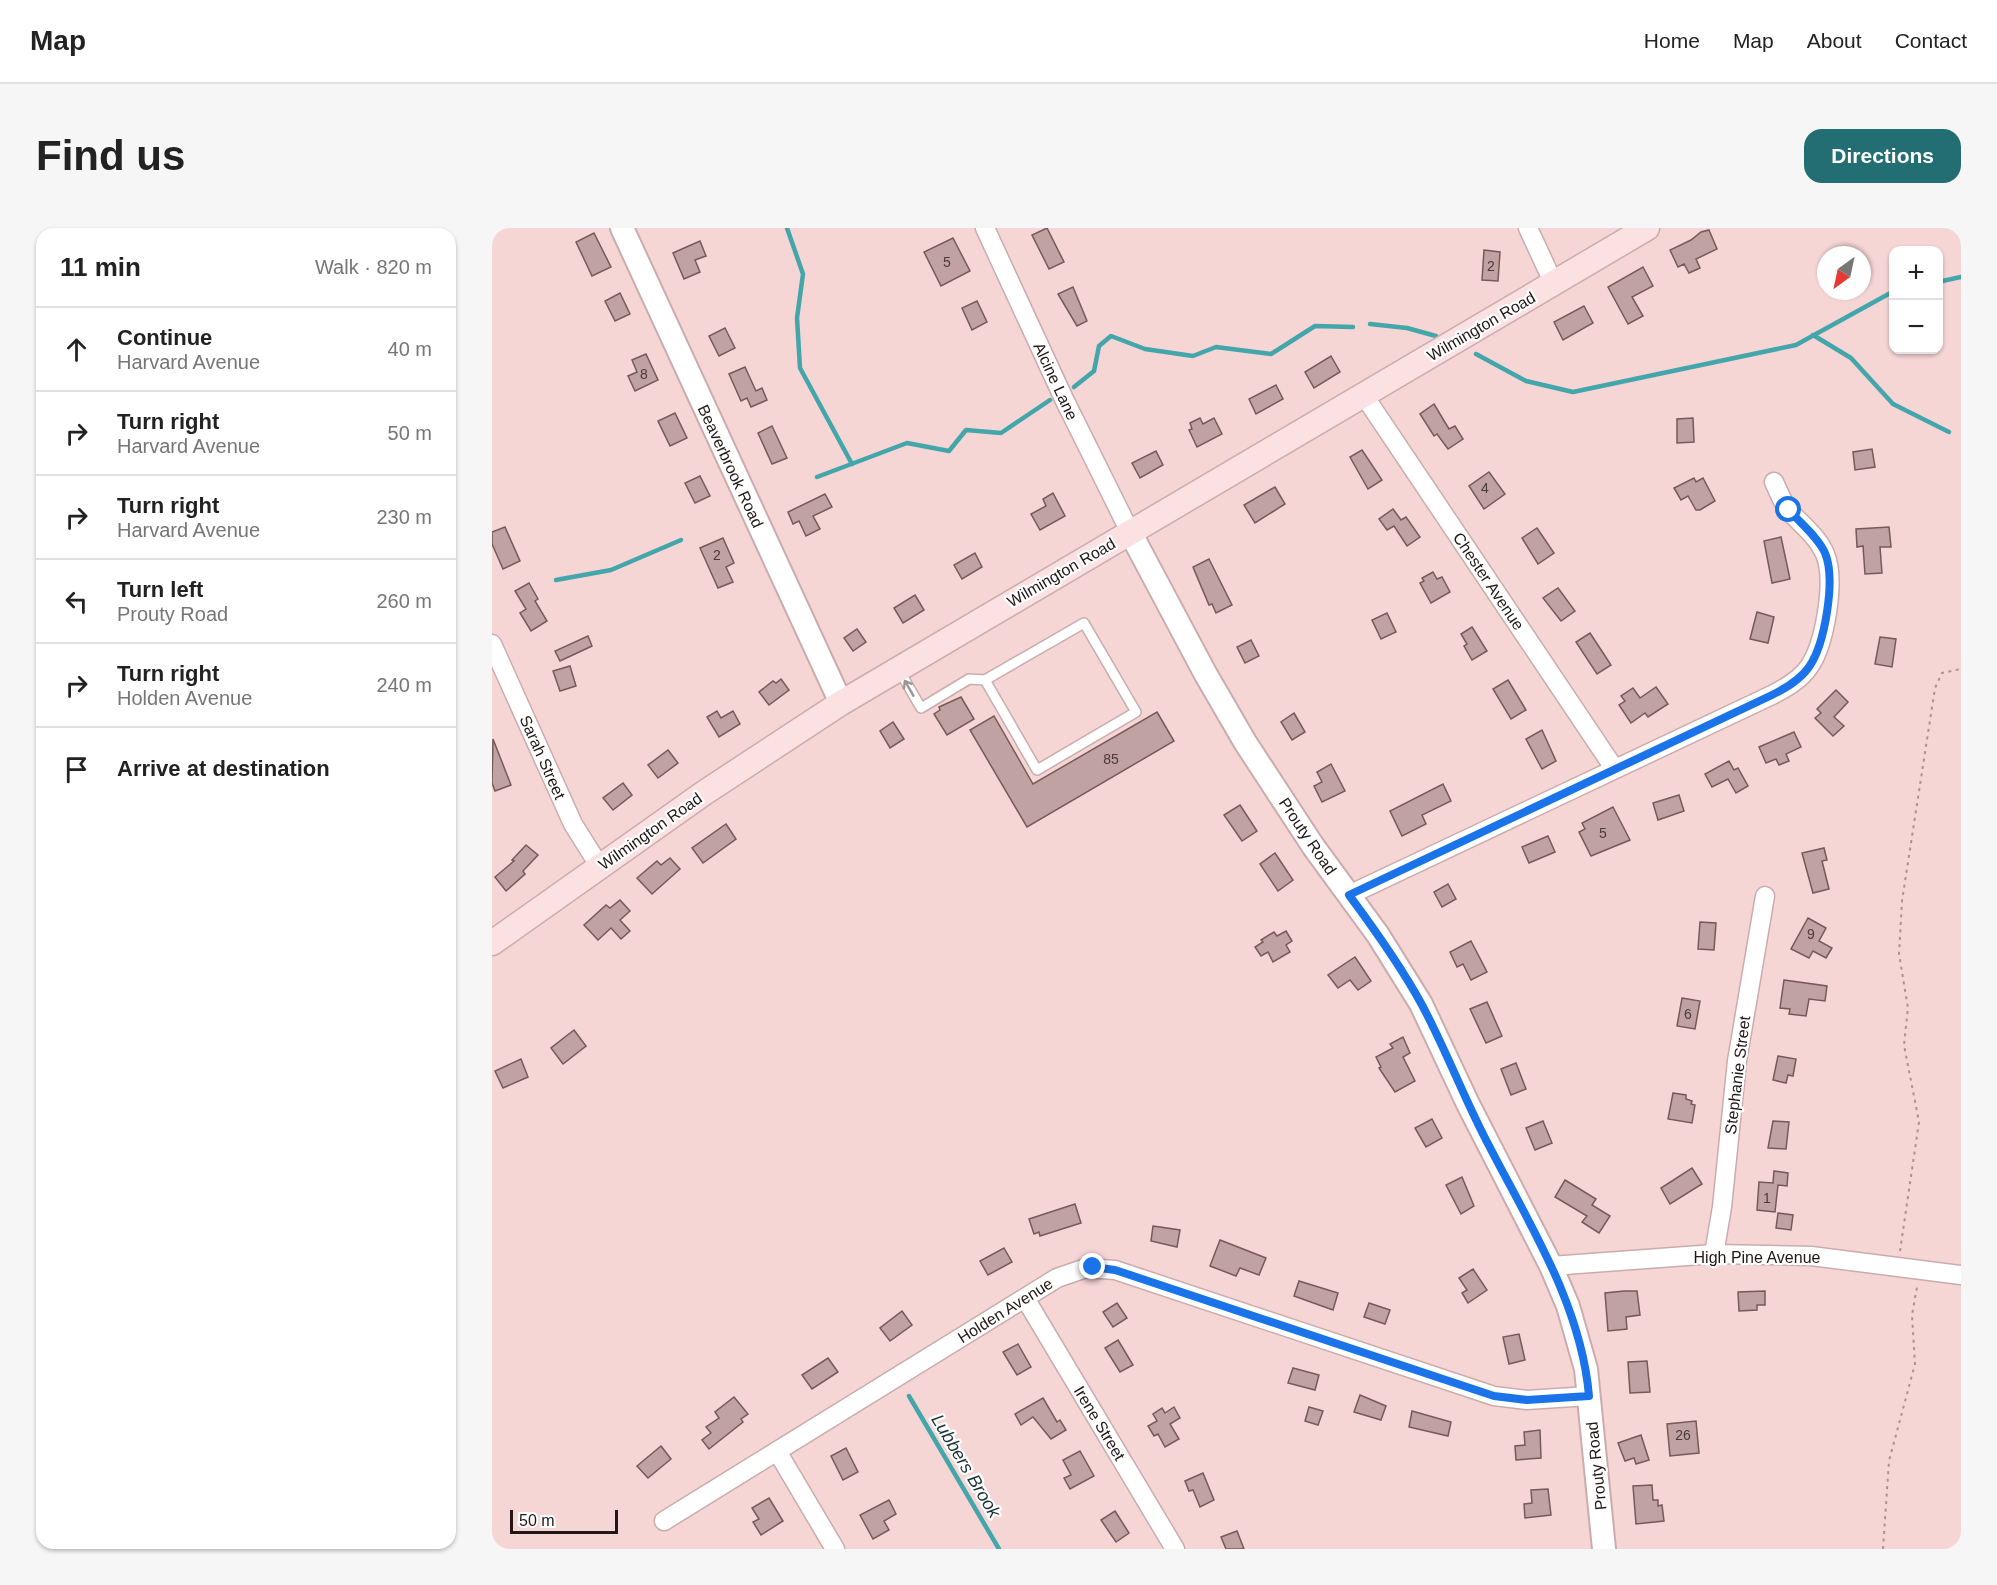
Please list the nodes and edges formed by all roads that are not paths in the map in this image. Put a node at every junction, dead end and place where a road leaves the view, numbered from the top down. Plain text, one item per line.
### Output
1 (622, 228) edge
2 (985, 228) edge
3 (1528, 228) edge
4 (1647, 228) edge
5 (1554, 284) junction
6 (1364, 394) junction
7 (1774, 482) dead end
8 (1130, 532) junction
9 (492, 644) edge
10 (898, 668) junction
11 (985, 680) junction
12 (841, 703) junction
13 (1614, 768) junction
14 (600, 867) junction
15 (1349, 895) junction
16 (1765, 896) dead end
17 (492, 943) edge
18 (1714, 1254) junction
19 (1551, 1266) junction
20 (1961, 1275) edge
21 (1025, 1298) junction
22 (1589, 1396) junction
23 (777, 1451) junction
24 (664, 1521) dead end
25 (835, 1549) edge
26 (1175, 1549) edge
27 (1604, 1549) edge

1 - 12 street, Beaverbrook Road
2 - 8 street, Alcine Lane
3 - 5 street
4 - 5 main road, Wilmington Road
5 - 6 main road, Wilmington Road
6 - 8 main road, Wilmington Road
6 - 13 street, Chester Avenue
7 - 13 street
8 - 10 main road, Wilmington Road
8 - 15 street, Prouty Road
9 - 14 street, Sarah Street
11 -> 10 lane
10 - 12 main road, Wilmington Road
11 - 11 lane
12 - 14 main road, Wilmington Road
13 - 15 street
14 - 17 main road, Wilmington Road
15 - 19 street, Prouty Road
16 - 18 street, Stephanie Street
18 - 19 street, High Pine Avenue
18 - 20 street, High Pine Avenue
19 - 22 street, Prouty Road
21 - 22 street, Holden Avenue
21 - 23 street, Holden Avenue
21 - 26 street, Irene Street
22 - 27 street, Prouty Road
23 - 24 street, Holden Avenue
23 - 25 street

